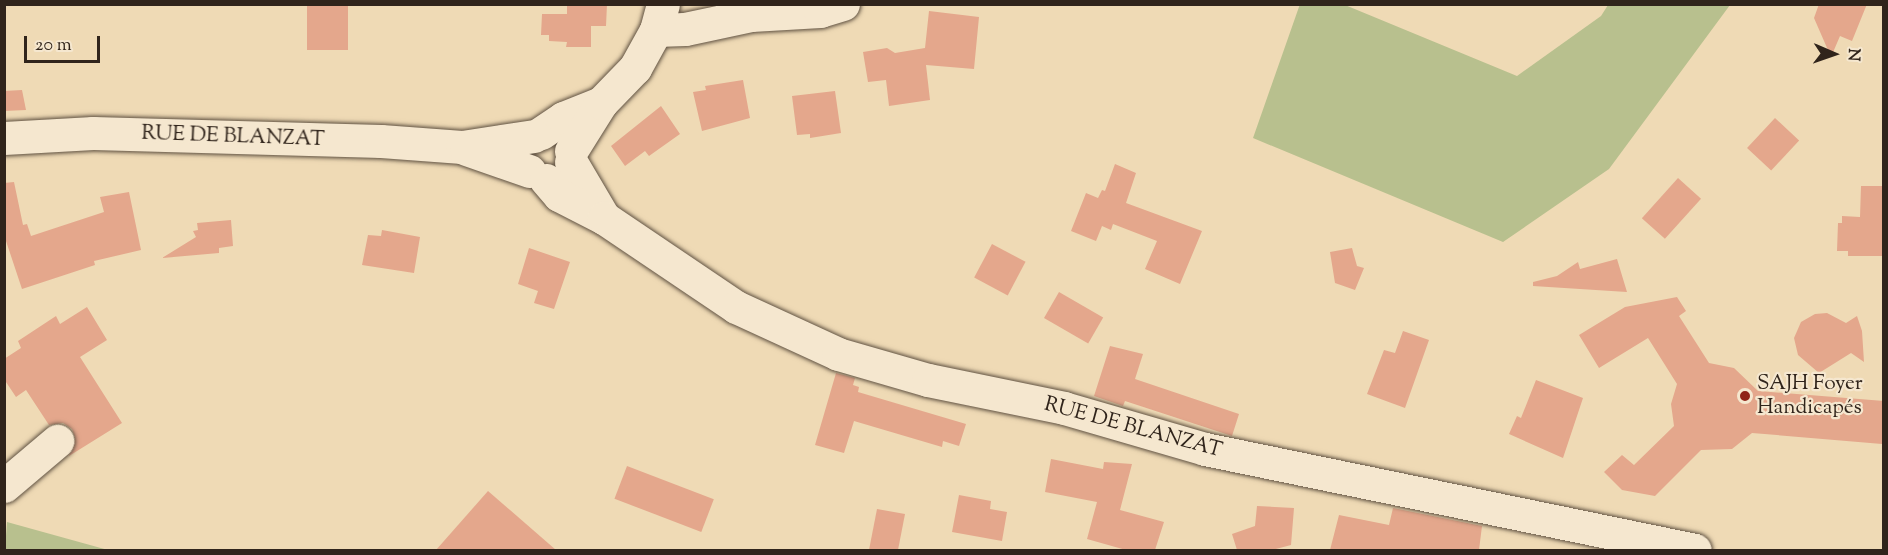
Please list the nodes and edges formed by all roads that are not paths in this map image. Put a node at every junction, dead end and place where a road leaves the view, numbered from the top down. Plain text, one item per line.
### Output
1 (843, 4) edge
2 (659, 17) edge
3 (601, 103) junction
4 (538, 135) junction
5 (4, 138) edge
6 (462, 147) junction
7 (554, 166) junction
8 (57, 441) dead end
9 (4, 486) edge
10 (1695, 550) edge

1 - 2 street
2 - 3 street
3 - 4 street
3 - 7 street
4 - 6 street, RUE DE BLANZAT
4 - 7 street
5 - 6 street, RUE DE BLANZAT
6 - 7 street, RUE DE BLANZAT
7 - 10 street, RUE DE BLANZAT
8 - 9 street

